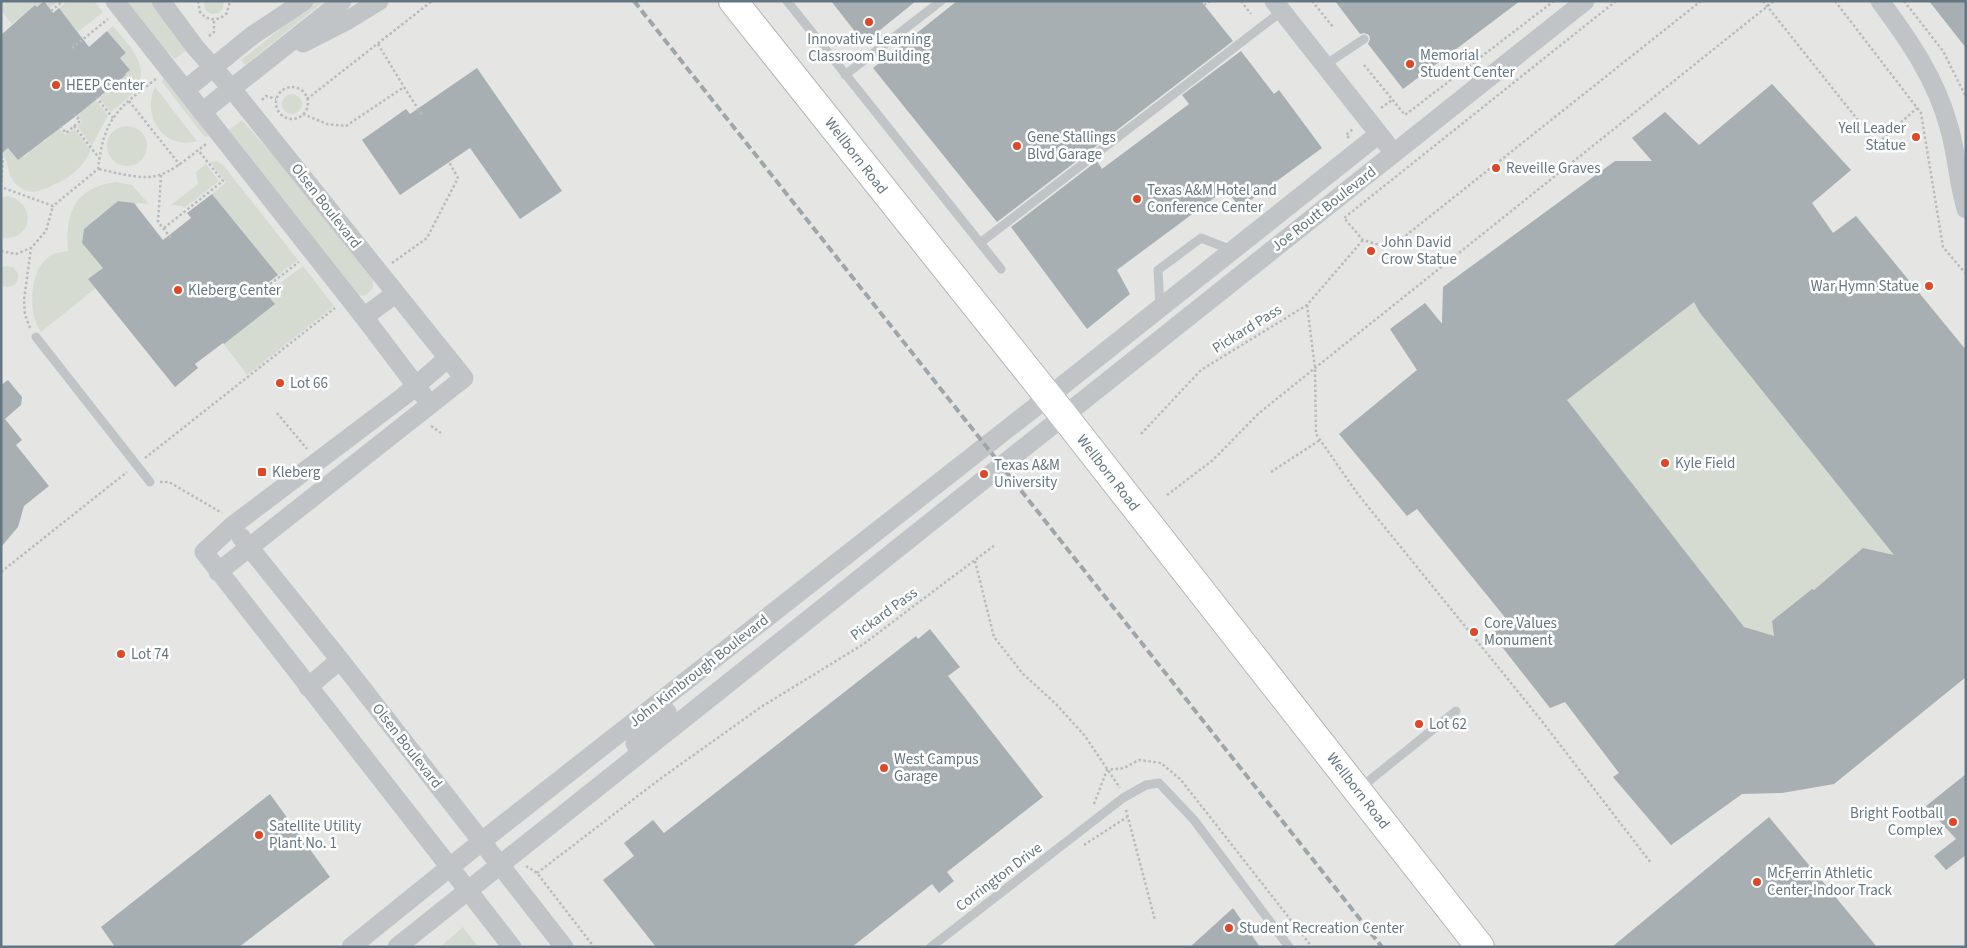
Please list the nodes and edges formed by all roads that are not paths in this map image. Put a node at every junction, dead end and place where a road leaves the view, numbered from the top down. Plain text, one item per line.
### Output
1 (161, 1) edge
2 (279, 1) edge
3 (304, 1) edge
4 (342, 1) edge
5 (379, 1) edge
6 (734, 1) edge
7 (787, 1) edge
8 (941, 1) edge
9 (1585, 1) edge
10 (1880, 1) edge
11 (1278, 6) edge
12 (113, 9) edge
13 (253, 36) junction
14 (1364, 38) dead end
15 (270, 59) junction
16 (1325, 65) junction
17 (213, 67) junction
18 (845, 75) junction
19 (232, 89) junction
20 (185, 90) junction
21 (202, 112) junction
22 (1379, 134) junction
23 (1395, 153) junction
24 (1966, 209) edge
25 (980, 243) junction
26 (1232, 250) junction
27 (1001, 269) dead end
28 (1248, 269) junction
29 (396, 294) junction
30 (1160, 307) junction
31 (364, 317) junction
32 (1175, 327) junction
33 (36, 336) road end
34 (448, 358) junction
35 (416, 386) junction
36 (432, 405) junction
37 (1056, 407) junction
38 (150, 482) road end
39 (228, 520) junction
40 (248, 546) junction
41 (218, 572) junction
42 (720, 654) junction
43 (340, 660) junction
44 (738, 676) junction
45 (679, 686) junction
46 (308, 687) junction
47 (1456, 711) dead end
48 (640, 754) junction
49 (1358, 790) junction
50 (482, 842) junction
51 (500, 864) junction
52 (450, 867) junction
53 (468, 890) junction
54 (351, 947) edge
55 (397, 947) edge
56 (512, 947) edge
57 (564, 947) edge
58 (931, 947) edge
59 (1289, 947) edge
60 (1480, 947) edge

1 - 17 street, Olsen Boulevard
2 - 13 street
3 - 13 street
4 - 15 street
5 - 15 street
6 - 37 main road, Wellborn Road
7 - 18 lane
8 - 18 lane
9 - 23 street, Joe Routt Boulevard
10 - 24 street
11 - 16 street
11 - 25 lane
12 - 20 street
13 - 17 street
14 - 16 lane
15 - 19 street
16 - 22 street
17 - 19 street, Olsen Boulevard
17 - 20 street
18 - 25 lane
19 - 21 street
19 - 29 street, Olsen Boulevard
20 - 21 street
21 - 31 street
22 - 23 street
22 - 26 street, Joe Routt Boulevard
23 - 28 street, Joe Routt Boulevard
25 - 27 lane
26 - 28 street
26 - 30 street, Joe Routt Boulevard
26 - 30 lane
28 - 32 street, Joe Routt Boulevard
29 - 31 street
29 - 34 street, Olsen Boulevard
30 - 32 street
30 - 37 street, Joe Routt Boulevard
31 - 35 street
32 - 37 street, Joe Routt Boulevard
33 - 38 lane
34 - 35 street
34 - 36 street, Olsen Boulevard
35 - 36 street
35 - 39 street
36 - 40 street, Olsen Boulevard
37 - 42 street, John Kimbrough Boulevard
37 - 44 street, John Kimbrough Boulevard
37 - 49 main road, Wellborn Road
39 - 40 street, Olsen Boulevard
39 - 41 street
40 - 41 street, Olsen Boulevard
40 - 43 street, Olsen Boulevard
41 - 46 street
42 - 44 street
42 - 45 street, John Kimbrough Boulevard
43 - 46 street
43 - 50 street, Olsen Boulevard
44 - 48 street, John Kimbrough Boulevard
45 - 48 street
45 - 50 street, John Kimbrough Boulevard
46 - 52 street
47 - 49 lane
48 - 51 street, John Kimbrough Boulevard
49 - 60 main road, Wellborn Road
50 - 51 street, Olsen Boulevard
50 - 52 street, John Kimbrough Boulevard
51 - 53 street, John Kimbrough Boulevard
51 - 57 street, Olsen Boulevard
52 - 53 street
52 - 54 street, John Kimbrough Boulevard
53 - 55 street, John Kimbrough Boulevard
53 - 56 street
58 - 59 lane, Corrington Drive

